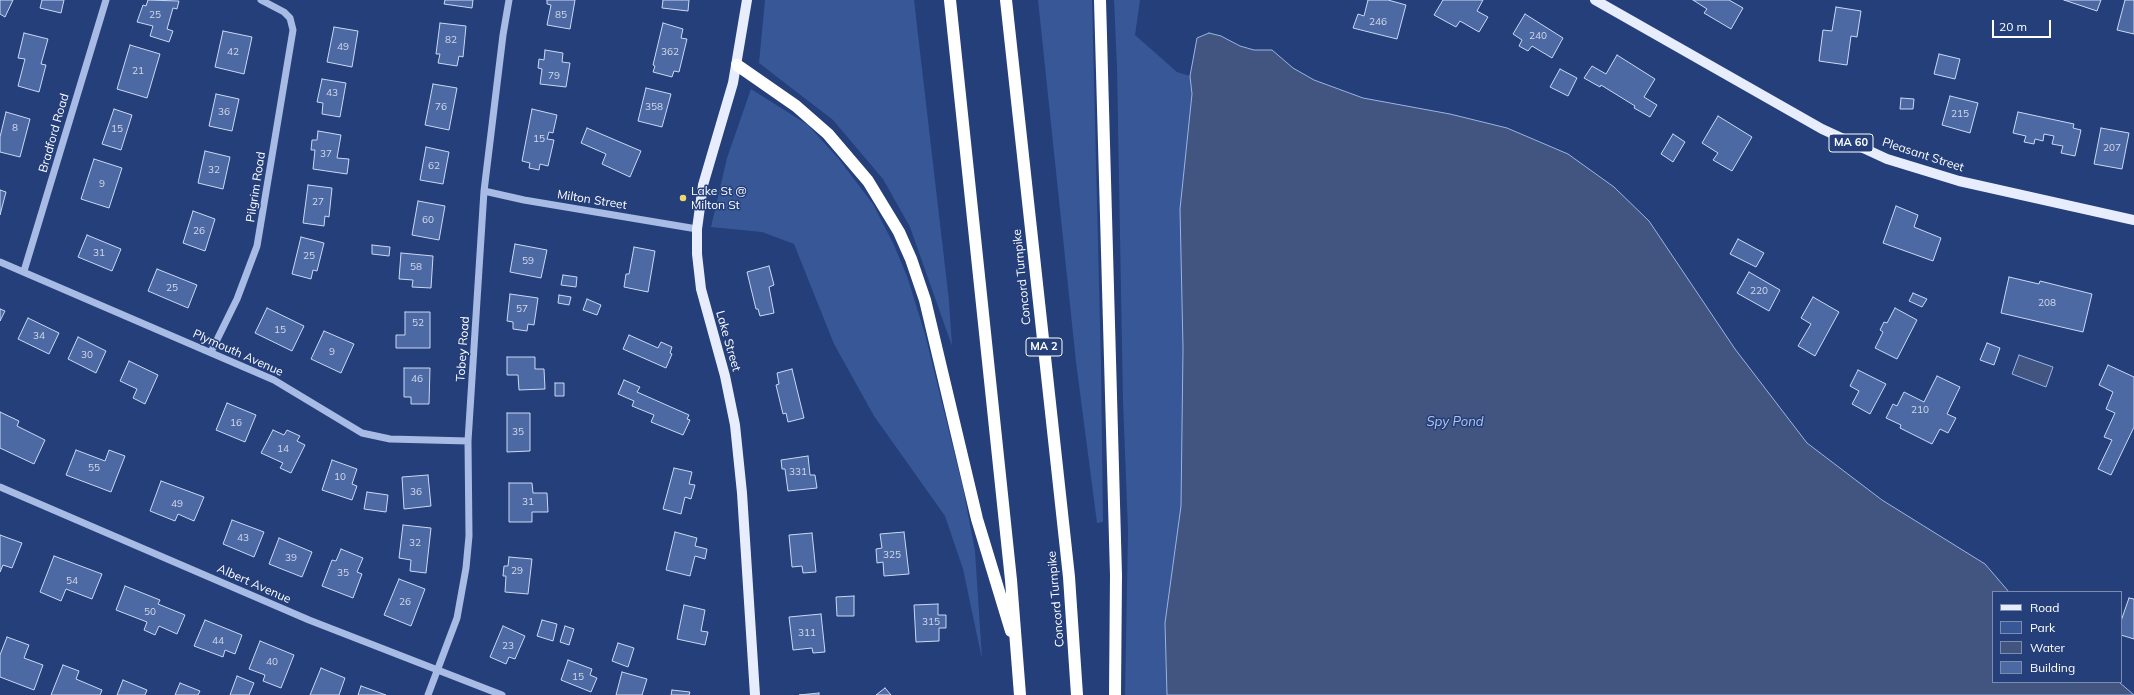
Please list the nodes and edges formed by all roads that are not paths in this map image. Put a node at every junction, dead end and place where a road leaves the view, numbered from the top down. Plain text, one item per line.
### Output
1 (106, 0) edge
2 (261, 0) edge
3 (509, 0) edge
4 (747, 0) edge
5 (950, 0) edge
6 (1006, 0) edge
7 (1100, 0) edge
8 (1595, 0) edge
9 (737, 65) junction
10 (484, 191) junction
11 (2134, 220) edge
12 (697, 229) junction
13 (0, 262) edge
14 (24, 272) junction
15 (210, 352) junction
16 (468, 441) junction
17 (0, 487) edge
18 (1018, 653) junction
19 (437, 671) junction
20 (428, 695) edge
21 (502, 695) edge
22 (755, 695) edge
23 (1020, 695) edge
24 (1077, 695) edge
25 (1115, 695) edge

1 - 14 street, Bradford Road
2 - 15 street, Pilgrim Road
3 - 10 street, Tobey Road
4 - 9 main road, Lake Street
5 - 18 highway
6 - 24 highway, Concord Turnpike / MA 2
7 - 25 highway
8 - 11 main road, Pleasant Street / MA 60
9 - 12 main road, Lake Street
9 - 18 highway
10 - 12 street, Milton Street
10 - 16 street, Tobey Road
12 - 22 main road, Lake Street
13 - 14 street, Plymouth Avenue
14 - 15 street, Plymouth Avenue
15 - 16 street, Plymouth Avenue
16 - 19 street, Tobey Road
17 - 19 street, Albert Avenue
18 - 23 highway
19 - 20 street, Tobey Road
19 - 21 street, Albert Avenue

